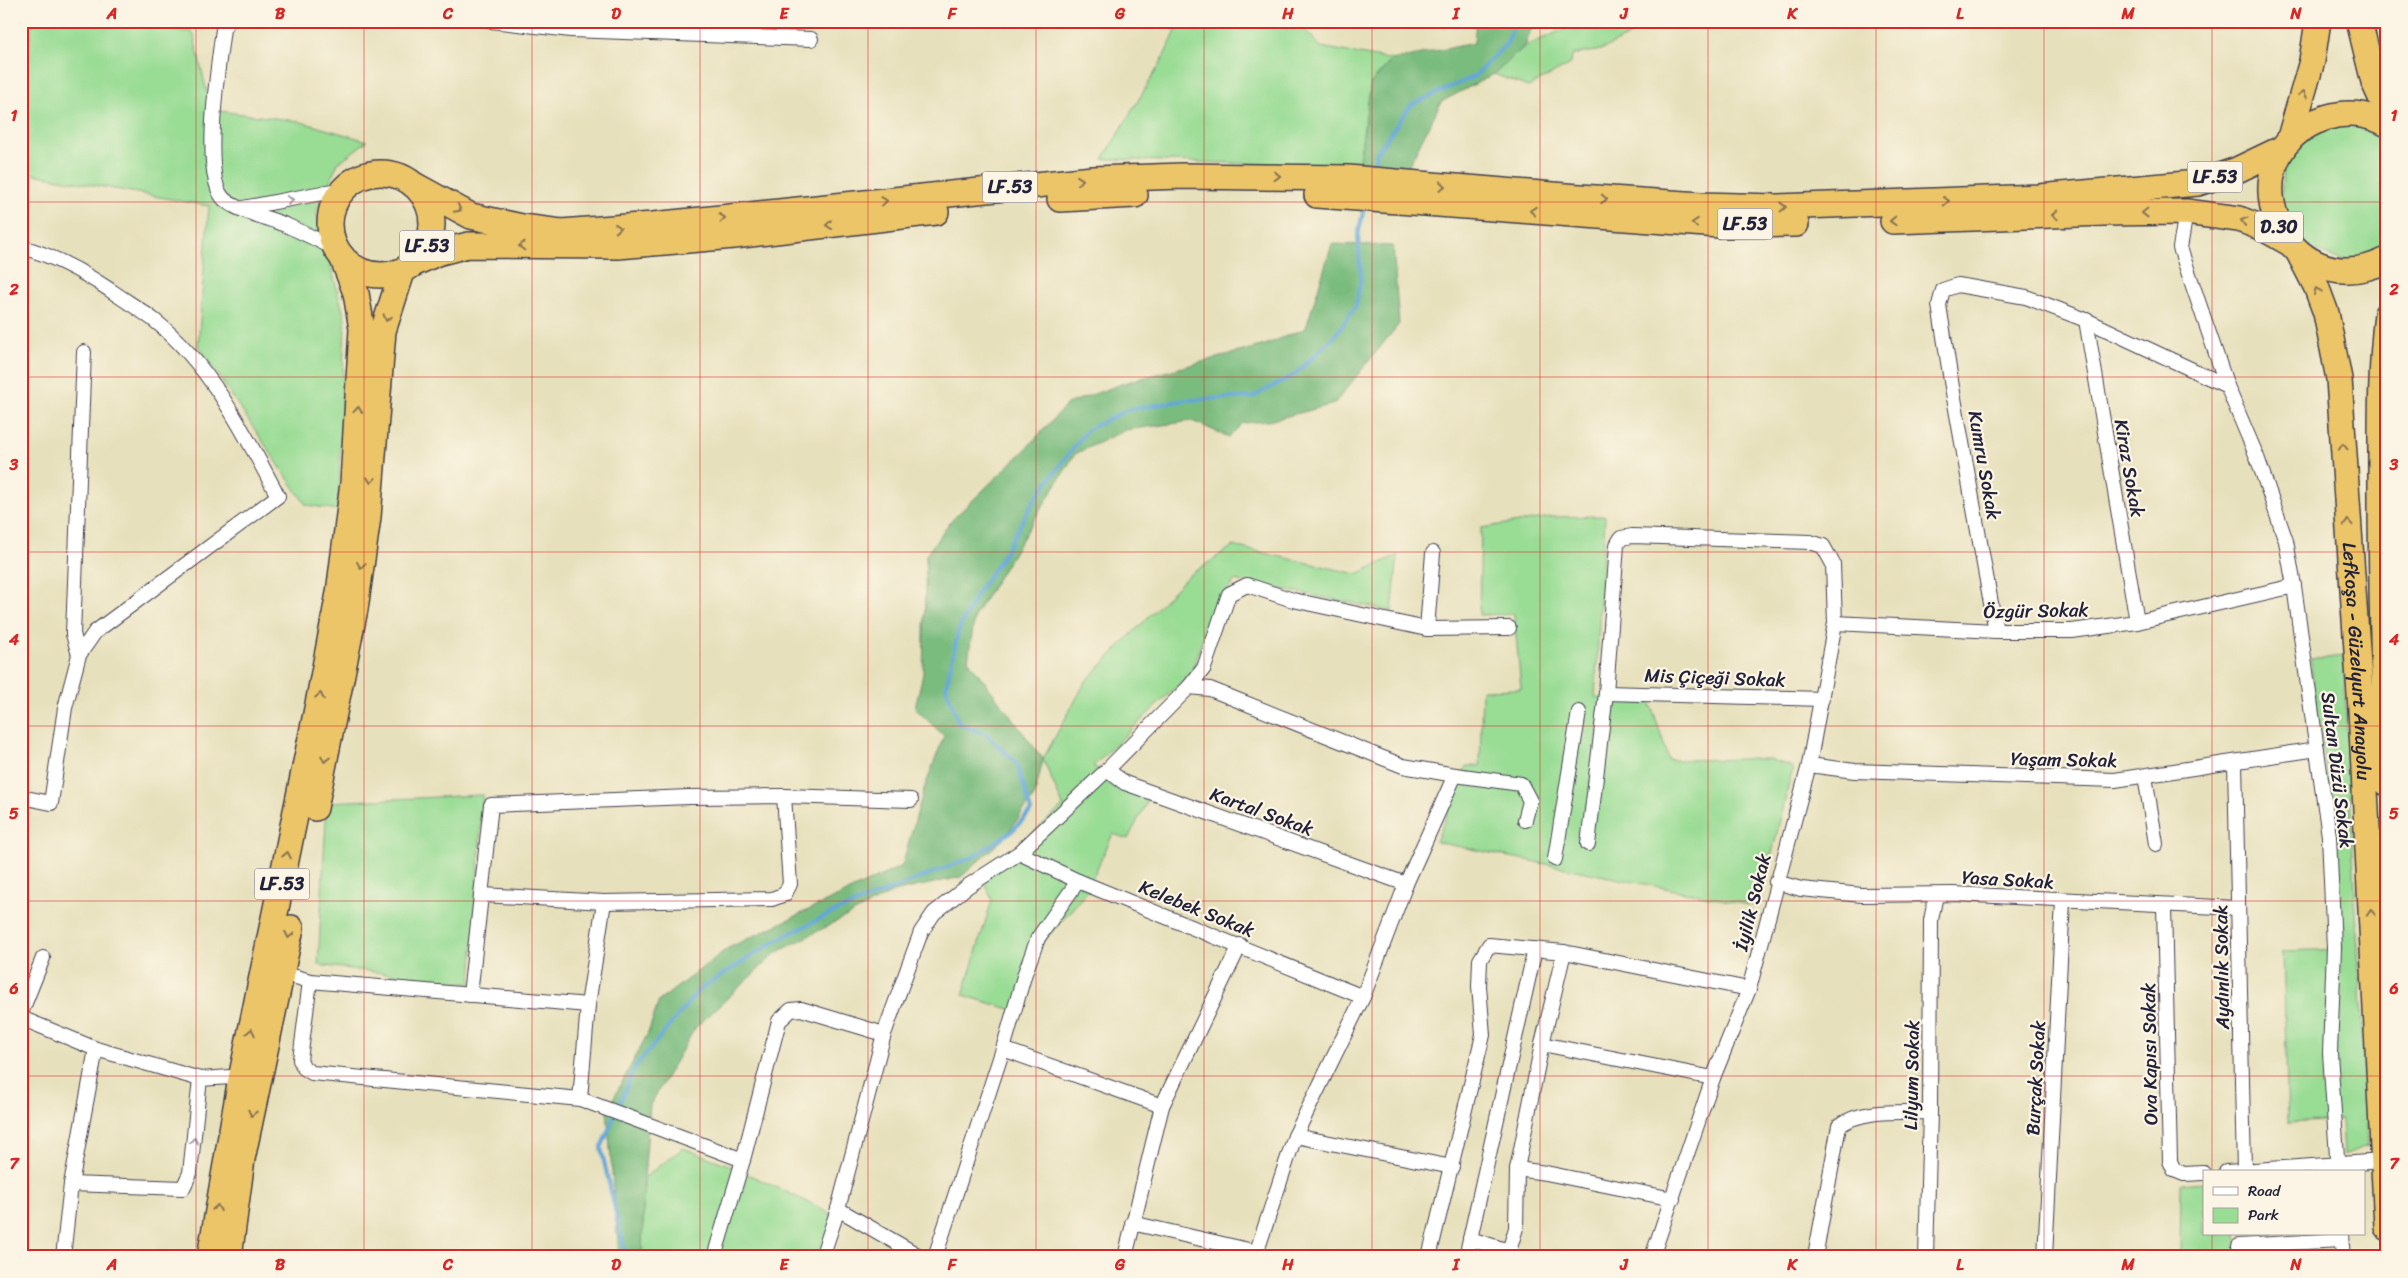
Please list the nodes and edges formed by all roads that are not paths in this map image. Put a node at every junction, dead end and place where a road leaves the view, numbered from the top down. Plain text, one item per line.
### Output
1 (228, 21) edge
2 (491, 21) edge
3 (2318, 21) edge
4 (2359, 21) edge
5 (573, 25) edge
6 (811, 39) dead end
7 (2387, 111) edge
8 (2387, 124) edge
9 (2286, 144) junction
10 (416, 186) junction
11 (1348, 187) junction
12 (343, 189) junction
13 (1390, 190) junction
14 (242, 208) junction
15 (2186, 212) junction
16 (21, 247) edge
17 (2293, 248) junction
18 (340, 254) junction
19 (2387, 260) edge
20 (407, 268) junction
21 (2387, 314) edge
22 (2086, 320) junction
23 (84, 352) dead end
24 (2227, 386) junction
25 (1433, 553) dead end
26 (2294, 586) junction
27 (2136, 622) junction
28 (1835, 623) junction
29 (1509, 628) dead end
30 (1427, 629) junction
31 (1996, 631) junction
32 (78, 655) junction
33 (1189, 687) junction
34 (1606, 693) junction
35 (1822, 699) junction
36 (1579, 712) dead end
37 (2317, 749) junction
38 (2235, 762) junction
39 (1809, 765) junction
40 (1107, 770) junction
41 (1455, 775) junction
42 (2145, 776) junction
43 (2387, 783) edge
44 (784, 796) junction
45 (21, 797) edge
46 (911, 800) dead end
47 (1525, 820) dead end
48 (1588, 844) dead end
49 (2156, 844) dead end
50 (1019, 853) junction
51 (1555, 859) dead end
52 (1078, 881) junction
53 (1776, 882) junction
54 (1406, 884) junction
55 (483, 895) junction
56 (1936, 895) junction
57 (2063, 901) junction
58 (604, 902) junction
59 (2164, 906) junction
60 (2238, 908) junction
61 (1240, 945) junction
62 (1535, 949) junction
63 (1564, 952) junction
64 (43, 958) dead end
65 (282, 973) junction
66 (310, 981) junction
67 (1749, 989) junction
68 (470, 996) junction
69 (1363, 997) junction
70 (588, 1005) junction
71 (21, 1013) edge
72 (21, 1018) edge
73 (884, 1034) junction
74 (1542, 1044) junction
75 (96, 1049) junction
76 (1003, 1049) junction
77 (242, 1077) junction
78 (1713, 1078) junction
79 (200, 1079) junction
80 (585, 1100) junction
81 (1162, 1106) junction
82 (1930, 1112) junction
83 (1295, 1136) junction
84 (242, 1159) junction
85 (743, 1160) junction
86 (2383, 1161) junction
87 (1452, 1167) junction
88 (2338, 1168) edge
89 (1517, 1169) junction
90 (2244, 1170) edge
91 (2275, 1170) edge
92 (2203, 1173) edge
93 (71, 1184) junction
94 (1673, 1199) junction
95 (838, 1209) junction
96 (1132, 1223) junction
97 (2387, 1227) edge
98 (2341, 1237) edge
99 (1470, 1238) junction
100 (2239, 1246) dead end
101 (1256, 1254) edge
102 (1508, 1254) edge
103 (64, 1257) edge
104 (210, 1257) edge
105 (228, 1257) edge
106 (232, 1257) edge
107 (714, 1257) edge
108 (822, 1257) edge
109 (921, 1257) edge
110 (935, 1257) edge
111 (1125, 1257) edge
112 (1429, 1257) edge
113 (1466, 1257) edge
114 (1652, 1257) edge
115 (1816, 1257) edge
116 (1926, 1257) edge
117 (2045, 1257) edge
118 (2343, 1257) edge

1 - 14 street
2 - 5 street
9 -> 3 highway, D.30
4 - 7 highway
5 - 6 street
8 - 9 highway, D.30
13 -> 9 highway, LF.53
9 - 17 highway, D.30
10 -> 11 highway, LF.53
10 - 12 highway, LF.53
10 - 20 highway, LF.53
11 - 13 highway, LF.53
11 -> 20 highway, LF.53
14 -> 12 street
12 - 18 highway, LF.53
15 -> 13 highway, LF.53
14 - 18 street
17 -> 15 highway, LF.53
15 - 24 street, Sultan Düzü Sokak
16 - 32 street
17 - 19 highway, D.30
86 -> 17 highway, Lefkoşa - Güzelyurt Anayolu / D.30
18 - 20 highway, LF.53
77 -> 18 highway, LF.53
20 -> 65 highway, LF.53
21 - 43 highway, Lefkoşa - Güzelyurt Anayolu
22 - 24 street
22 - 27 street, Kiraz Sokak
22 - 31 street, Kumru Sokak
23 - 32 street
24 - 26 street, Sultan Düzü Sokak
25 - 30 street
26 - 27 street, Özgür Sokak
26 - 37 street, Sultan Düzü Sokak
27 - 31 street, Özgür Sokak
28 - 31 street, Özgür Sokak
28 - 34 street, İyilik Sokak
28 - 35 street, İyilik Sokak
29 - 30 street
30 - 33 street
32 - 45 street
33 - 40 street
33 - 41 street
34 - 35 street, Mis Çiçeği Sokak
34 - 48 street
35 - 39 street, İyilik Sokak
36 - 51 street
37 - 38 street, Yaşam Sokak
37 - 88 street, Sultan Düzü Sokak
38 - 42 street, Yaşam Sokak
38 - 60 street, Aydınlık Sokak
39 - 42 street, Yaşam Sokak
39 - 53 street, İyilik Sokak
40 - 50 street
40 - 54 street, Kartal Sokak
41 - 47 street
41 - 54 street
42 - 49 street
44 - 46 street
44 - 55 street
44 - 58 street
50 - 52 street, Kelebek Sokak
50 - 73 street
52 - 61 street, Kelebek Sokak
52 - 76 street
53 - 56 street, Yasa Sokak
53 - 67 street, İyilik Sokak
54 - 69 street
55 - 58 street
55 - 68 street
56 - 57 street, Yasa Sokak
56 - 82 street, Lilyum Sokak
57 - 59 street, Yasa Sokak
57 - 117 street, Burçak Sokak
58 - 70 street
59 - 60 street, Yasa Sokak
59 - 92 street, Ova Kapısı Sokak
60 - 90 street, Aydınlık Sokak
61 - 69 street, Kelebek Sokak
61 - 81 street
62 - 63 street
62 - 87 street
62 - 99 street
63 - 67 street
63 - 74 street
64 - 71 street
65 - 66 street
65 -> 84 highway, LF.53
66 - 68 street
66 - 80 street
67 - 78 street, İyilik Sokak
68 - 70 street
69 - 83 street
70 - 80 street
72 - 75 street
73 - 85 street
73 - 95 street
74 - 78 street
74 - 89 street
75 - 79 street
75 - 93 street
76 - 81 street
76 - 110 street
77 - 79 street
104 -> 77 highway, LF.53
78 - 94 street, İyilik Sokak
93 -> 79 street
80 - 85 street
81 - 96 street
82 - 115 street
82 - 116 street, Lilyum Sokak
83 - 87 street
83 - 101 street
84 - 105 highway, LF.53
84 - 106 highway
85 - 107 street
86 - 88 street
86 - 97 highway, Lefkoşa - Güzelyurt Anayolu / D.30
87 - 112 street
88 - 91 street
89 - 94 street
89 - 102 street
93 - 103 street
94 - 114 street, İyilik Sokak
95 - 108 street
95 - 109 street
96 - 101 street
96 - 111 street
98 - 100 street
98 - 118 street
99 - 102 street
99 - 113 street

